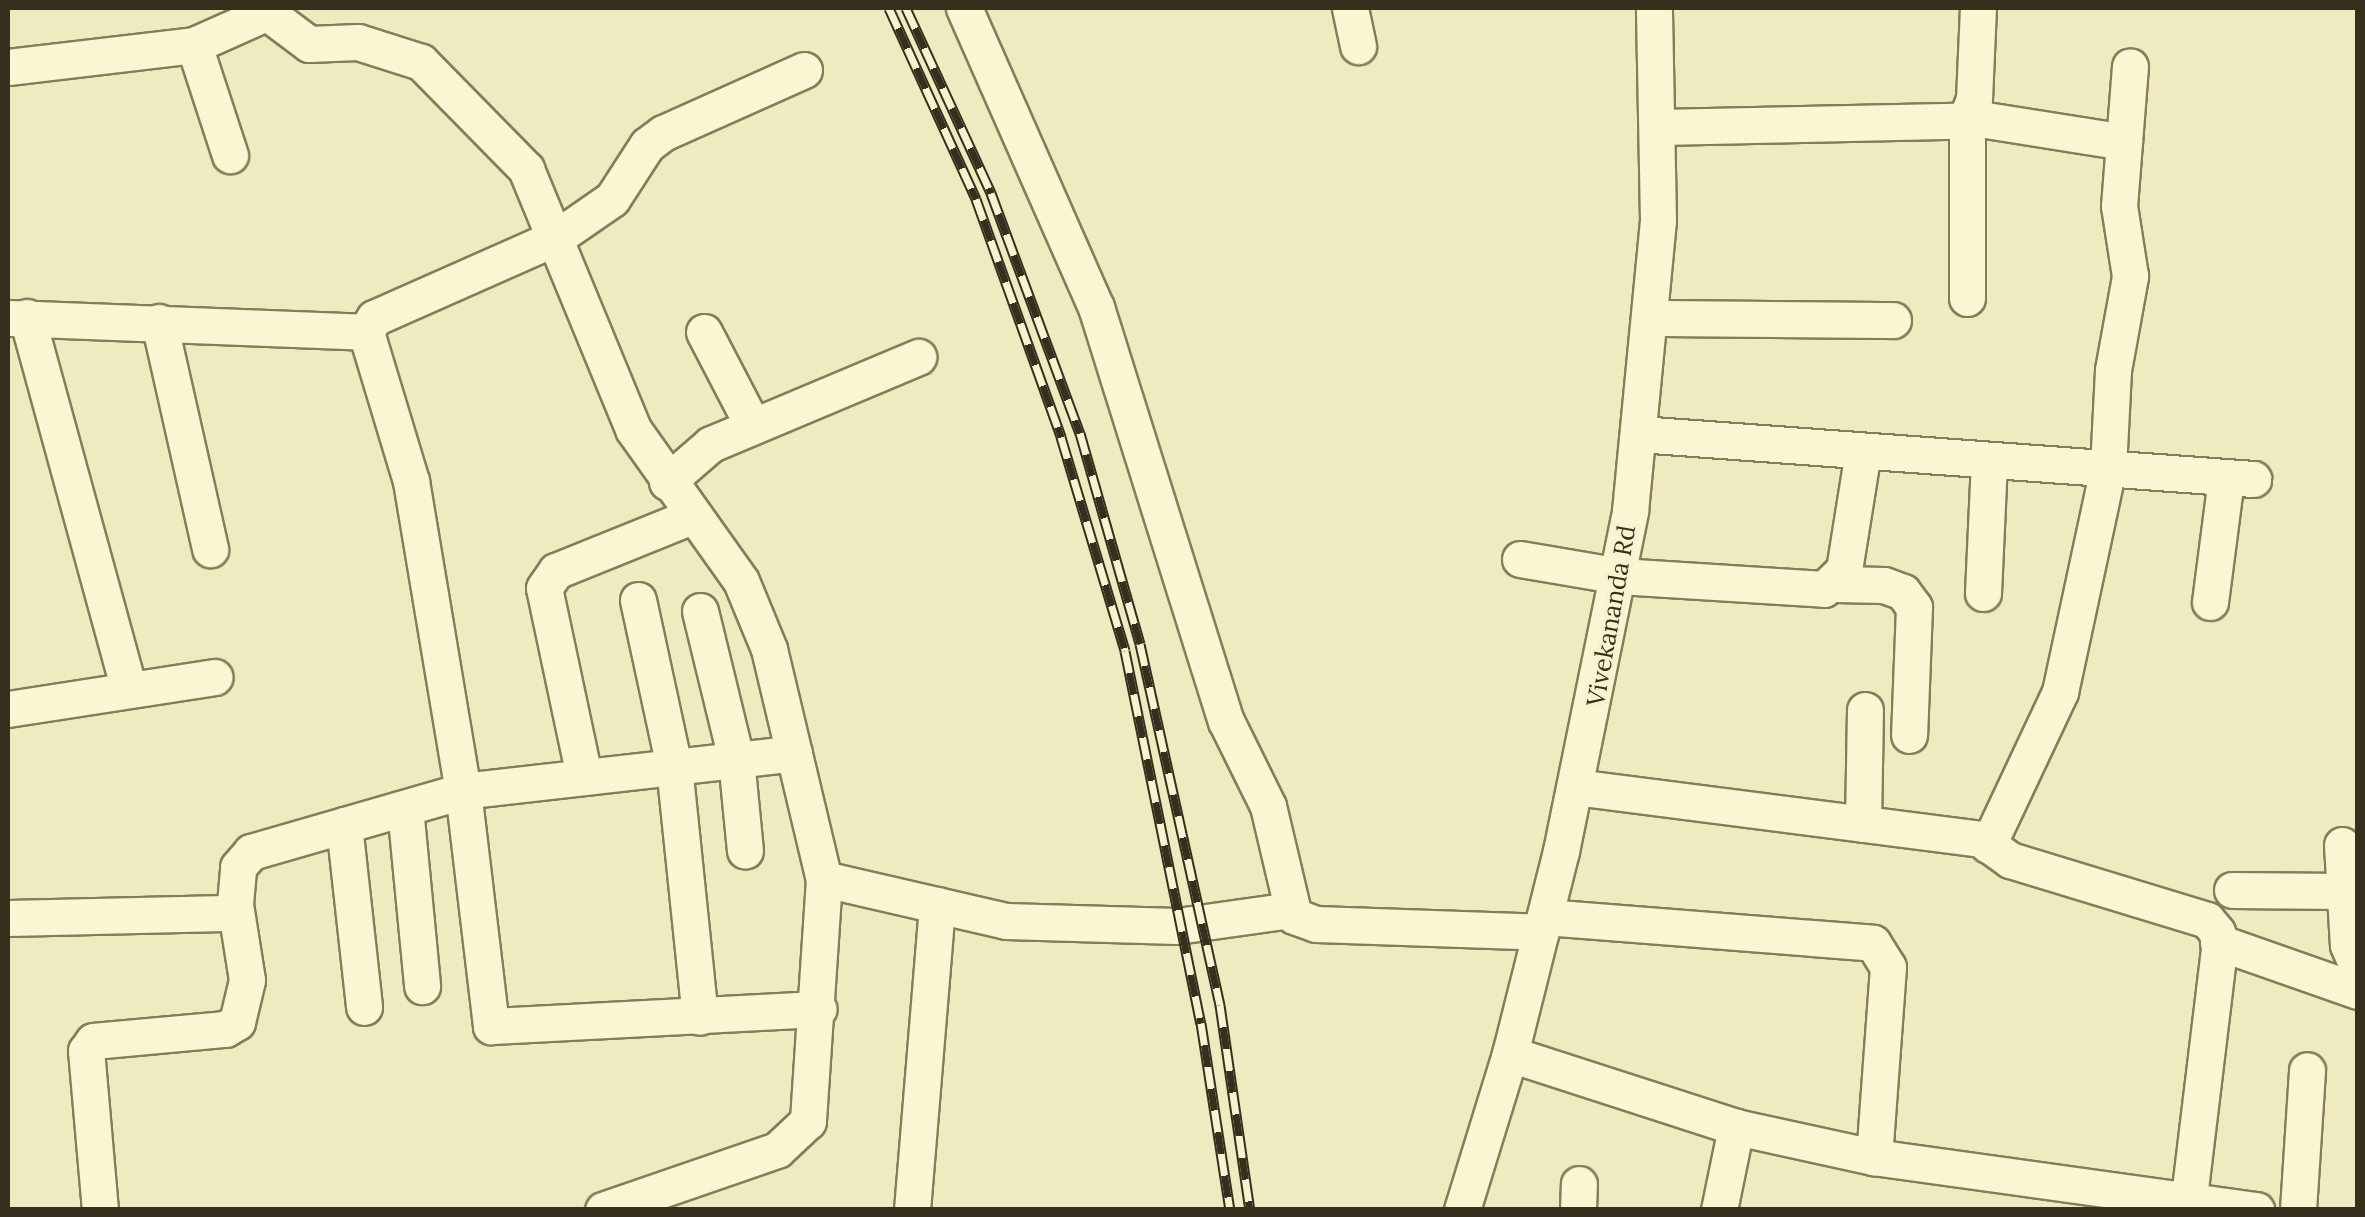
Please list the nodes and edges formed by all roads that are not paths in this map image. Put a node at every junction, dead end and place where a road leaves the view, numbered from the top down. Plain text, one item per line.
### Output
1 (964, 8) edge
2 (1350, 8) edge
3 (1654, 8) edge
4 (1978, 8) edge
5 (263, 10) edge
6 (194, 45) junction
7 (1358, 46) dead end
8 (2130, 66) dead end
9 (8, 67) edge
10 (804, 70) dead end
11 (1967, 117) junction
12 (1660, 128) junction
13 (2124, 142) junction
14 (230, 155) dead end
15 (558, 237) junction
16 (1966, 298) dead end
17 (17, 318) edge
18 (1652, 318) junction
19 (1893, 320) dead end
20 (159, 322) junction
21 (366, 332) junction
22 (704, 332) dead end
23 (918, 357) dead end
24 (753, 426) junction
25 (1639, 434) junction
26 (1863, 452) junction
27 (1988, 461) junction
28 (2108, 469) junction
29 (667, 482) junction
30 (692, 516) junction
31 (210, 549) dead end
32 (1520, 559) dead end
33 (1619, 576) junction
34 (1836, 584) junction
35 (1983, 592) dead end
36 (638, 600) dead end
37 (2210, 602) dead end
38 (700, 611) dead end
39 (215, 678) dead end
40 (129, 689) junction
41 (8, 709) edge
42 (1864, 710) dead end
43 (1909, 734) dead end
44 (794, 753) junction
45 (736, 759) junction
46 (674, 766) junction
47 (584, 776) junction
48 (1576, 787) junction
49 (463, 791) junction
50 (405, 808) junction
51 (1864, 824) junction
52 (344, 825) junction
53 (1988, 845) junction
54 (2342, 845) dead end
55 (745, 851) dead end
56 (824, 879) junction
57 (2232, 890) dead end
58 (2345, 891) junction
59 (235, 904) junction
60 (937, 905) junction
61 (1290, 910) junction
62 (8, 918) edge
63 (1543, 924) junction
64 (2218, 942) junction
65 (2358, 968) edge
66 (422, 986) dead end
67 (2358, 992) edge
68 (364, 1007) dead end
69 (819, 1009) junction
70 (700, 1017) junction
71 (1510, 1054) junction
72 (2307, 1070) dead end
73 (1736, 1127) junction
74 (1874, 1157) junction
75 (2190, 1197) junction
76 (2070, 1198) edge
77 (100, 1210) edge
78 (603, 1210) edge
79 (912, 1210) edge
80 (1462, 1210) edge
81 (1719, 1210) edge
82 (2256, 1210) edge
83 (2298, 1210) edge

1 - 61 street
2 - 7 street
3 - 12 street, Vivekananda Rd
4 - 11 street
5 - 6 street
5 - 15 street
6 - 9 street
6 - 14 street
8 - 13 street
10 - 15 street
11 - 12 street
11 - 13 street
11 - 16 street
12 - 18 street, Vivekananda Rd
13 - 28 street
15 - 21 street
15 - 29 street
17 - 20 street
17 - 40 street
18 - 19 street
18 - 25 street, Vivekananda Rd
20 - 21 street
20 - 31 street
21 - 49 street
22 - 24 street
23 - 24 street
24 - 29 street
25 - 26 street
25 - 33 street, Vivekananda Rd
26 - 27 street
26 - 34 street
27 - 28 street
27 - 35 street
28 - 37 street
28 - 53 street
29 - 30 street
30 - 44 street
30 - 47 street
32 - 33 street
33 - 34 street
33 - 48 street, Vivekananda Rd
34 - 43 street
36 - 46 street
38 - 45 street
39 - 40 street
40 - 41 street
42 - 51 street
44 - 45 street
44 - 56 street
45 - 46 street
45 - 55 street
46 - 47 street
46 - 70 street
47 - 49 street
48 - 51 street
48 - 63 street, Vivekananda Rd
49 - 50 street
49 - 70 street
50 - 52 street
50 - 66 street
51 - 53 street
52 - 59 street
52 - 68 street
53 - 64 street
54 - 58 street
56 - 60 street
56 - 69 street
57 - 58 street
58 - 65 street
59 - 62 street
59 - 77 street
60 - 61 street
60 - 79 street
61 - 63 street
63 - 71 street, Vivekananda Rd
63 - 74 street
64 - 67 street
64 - 75 street
69 - 70 street
69 - 78 street
71 - 73 street
71 - 80 street, Vivekananda Rd
72 - 83 street
73 - 74 street
73 - 81 street
74 - 76 street
75 - 76 street
75 - 82 street

